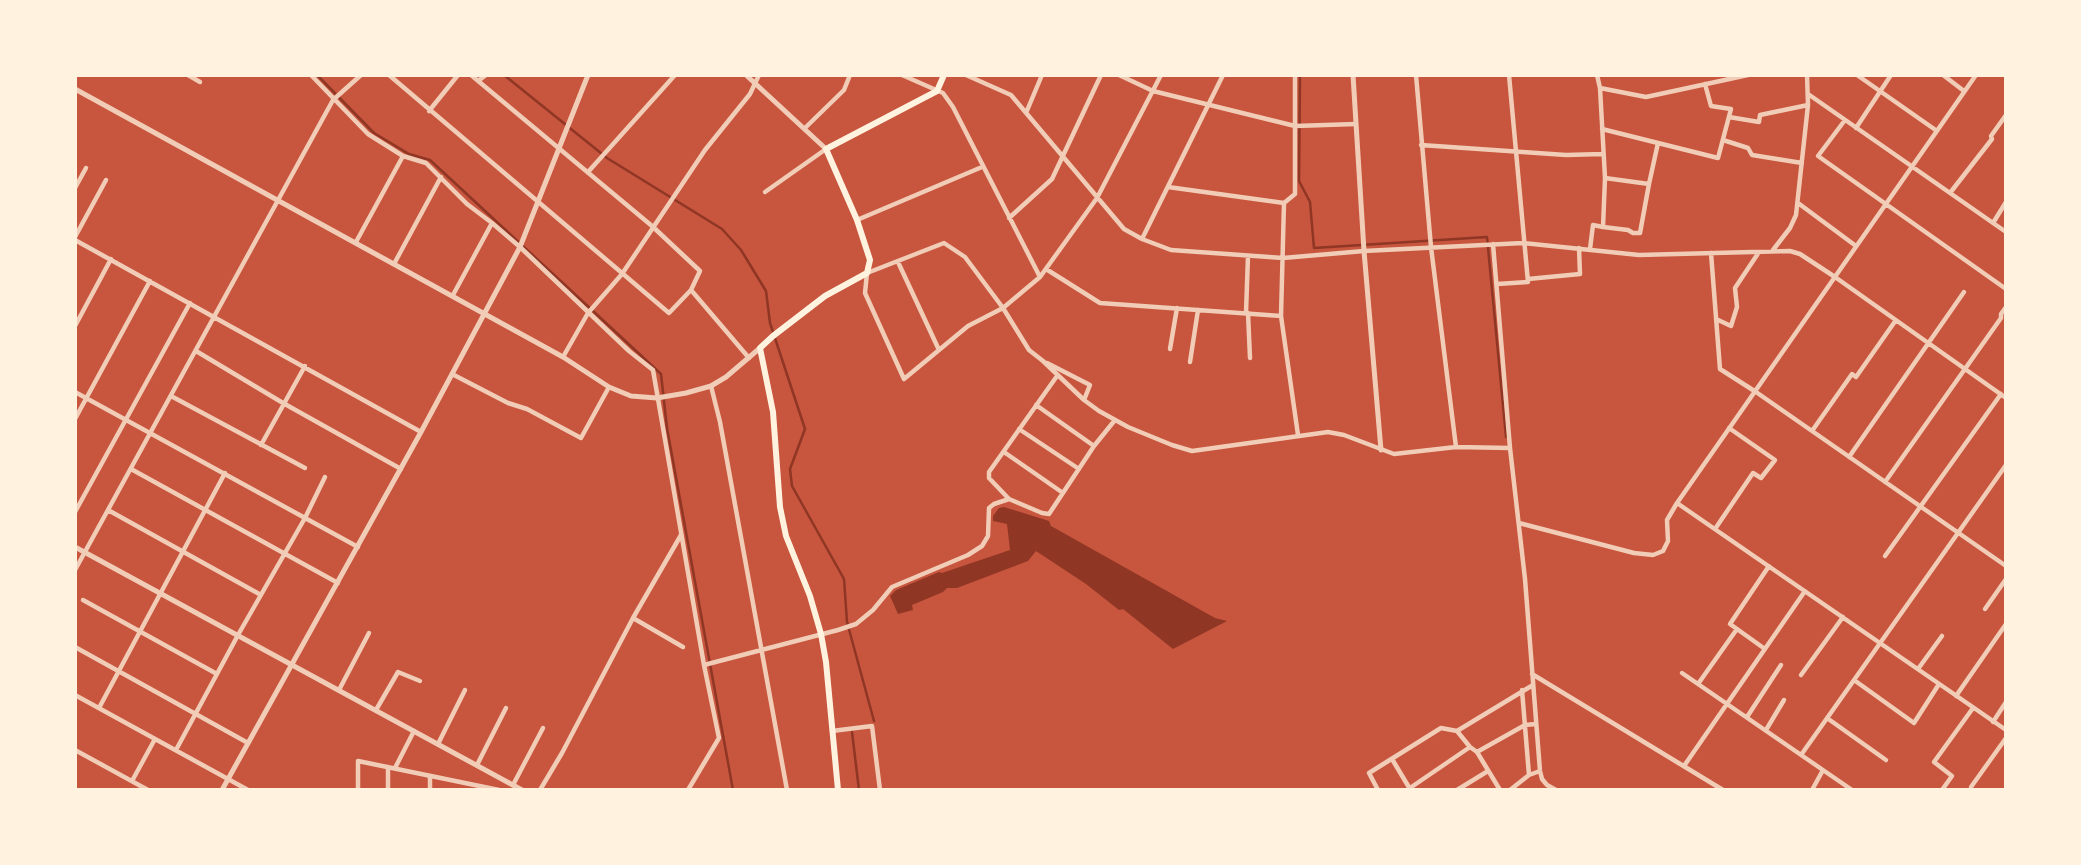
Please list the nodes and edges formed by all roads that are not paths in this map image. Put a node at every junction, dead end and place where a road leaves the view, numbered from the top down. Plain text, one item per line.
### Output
1 (188, 75) edge
2 (311, 75) edge
3 (361, 75) edge
4 (389, 75) edge
5 (458, 75) edge
6 (471, 75) edge
7 (486, 75) edge
8 (588, 75) edge
9 (675, 75) edge
10 (746, 75) edge
11 (759, 75) edge
12 (850, 75) edge
13 (902, 75) edge
14 (944, 75) edge
15 (966, 75) edge
16 (1042, 75) edge
17 (1101, 75) edge
18 (1119, 75) edge
19 (1161, 75) edge
20 (1223, 75) edge
21 (1295, 75) edge
22 (1353, 75) edge
23 (1416, 75) edge
24 (1509, 75) edge
25 (1597, 75) edge
26 (1748, 75) edge
27 (1807, 75) edge
28 (1857, 75) edge
29 (1891, 75) edge
30 (1943, 75) edge
31 (1976, 75) edge
32 (478, 81) junction
33 (200, 82) dead end
34 (756, 82) junction
35 (1704, 84) junction
36 (1600, 88) junction
37 (75, 89) edge
38 (937, 91) junction
39 (1153, 91) junction
40 (1964, 91) junction
41 (1881, 92) junction
42 (1808, 94) junction
43 (333, 100) junction
44 (1208, 106) junction
45 (1808, 106) junction
46 (429, 111) junction
47 (1026, 113) junction
48 (2006, 115) edge
49 (1729, 117) junction
50 (1844, 120) junction
51 (1356, 124) junction
52 (1295, 126) junction
53 (805, 128) junction
54 (1856, 128) junction
55 (1602, 129) junction
56 (1937, 131) junction
57 (1723, 140) junction
58 (1658, 143) junction
59 (1421, 145) junction
60 (558, 148) junction
61 (826, 149) junction
62 (1516, 152) junction
63 (1603, 154) junction
64 (403, 156) junction
65 (1063, 156) junction
66 (1802, 163) junction
67 (982, 167) junction
68 (1912, 167) junction
69 (86, 168) dead end
70 (588, 172) junction
71 (441, 177) junction
72 (1605, 178) junction
73 (106, 180) dead end
74 (1649, 184) junction
75 (1168, 187) junction
76 (75, 188) edge
77 (765, 192) dead end
78 (1950, 193) junction
79 (1097, 198) junction
80 (278, 200) junction
81 (2006, 202) edge
82 (539, 203) junction
83 (1284, 203) junction
84 (1798, 203) junction
85 (1885, 205) junction
86 (1009, 218) junction
87 (857, 220) junction
88 (492, 223) junction
89 (1993, 223) junction
90 (652, 226) junction
91 (1603, 227) junction
92 (2006, 232) edge
93 (75, 238) edge
94 (1142, 239) junction
95 (356, 242) junction
96 (1523, 243) junction
97 (1493, 244) junction
98 (520, 247) junction
99 (1431, 247) junction
100 (1856, 247) junction
101 (1579, 248) junction
102 (1590, 249) junction
103 (1364, 251) junction
104 (1759, 251) junction
105 (1773, 251) junction
106 (1711, 253) junction
107 (1248, 256) junction
108 (1283, 258) junction
109 (111, 259) junction
110 (898, 262) junction
111 (394, 264) junction
112 (1046, 269) junction
113 (622, 274) junction
114 (867, 274) junction
115 (1040, 277) junction
116 (1835, 277) junction
117 (1528, 279) junction
118 (150, 281) junction
119 (1497, 284) junction
120 (2006, 289) edge
121 (691, 290) junction
122 (1964, 292) dead end
123 (453, 295) junction
124 (190, 303) junction
125 (2006, 307) edge
126 (1003, 308) junction
127 (1177, 308) junction
128 (1198, 310) junction
129 (485, 313) junction
130 (588, 313) junction
131 (1247, 313) junction
132 (215, 316) junction
133 (1281, 316) junction
134 (1715, 318) junction
135 (1896, 320) junction
136 (75, 326) edge
137 (1928, 344) junction
138 (760, 348) junction
139 (1170, 349) dead end
140 (939, 350) junction
141 (196, 351) junction
142 (563, 357) junction
143 (749, 358) junction
144 (1250, 358) dead end
145 (1043, 361) junction
146 (1190, 362) dead end
147 (305, 366) junction
148 (1965, 369) junction
149 (452, 374) junction
150 (1057, 375) junction
151 (710, 386) junction
152 (609, 387) junction
153 (75, 392) edge
154 (1756, 392) junction
155 (171, 396) junction
156 (2003, 396) edge
157 (87, 398) junction
158 (657, 398) junction
159 (1084, 400) junction
160 (283, 403) junction
161 (1036, 405) junction
162 (75, 419) edge
163 (126, 419) junction
164 (1115, 420) junction
165 (1729, 428) junction
166 (1019, 429) junction
167 (1812, 431) junction
168 (421, 432) junction
169 (151, 433) junction
170 (1297, 435) junction
171 (261, 445) junction
172 (1094, 446) junction
173 (1456, 447) junction
174 (1510, 448) junction
175 (1381, 450) junction
176 (1004, 452) junction
177 (1849, 457) junction
178 (2006, 465) edge
179 (304, 468) dead end
180 (131, 469) junction
181 (401, 469) junction
182 (1079, 470) junction
183 (225, 473) junction
184 (325, 477) dead end
185 (1885, 482) junction
186 (1063, 493) junction
187 (1009, 499) junction
188 (1677, 503) junction
189 (1920, 506) junction
190 (108, 510) junction
191 (204, 511) junction
192 (75, 512) edge
193 (305, 518) junction
194 (1519, 523) junction
195 (1715, 529) junction
196 (1958, 533) junction
197 (682, 534) junction
198 (75, 547) edge
199 (358, 547) junction
200 (183, 550) junction
201 (85, 552) junction
202 (284, 555) junction
203 (1885, 556) dead end
204 (1769, 566) junction
205 (2006, 566) edge
206 (75, 570) edge
207 (2006, 579) edge
208 (338, 583) junction
209 (1805, 591) junction
210 (160, 593) junction
211 (261, 596) junction
212 (83, 600) dead end
213 (1985, 609) dead end
214 (1843, 617) junction
215 (634, 618) junction
216 (2006, 624) edge
217 (1737, 629) junction
218 (139, 631) junction
219 (369, 633) dead end
220 (821, 634) junction
221 (238, 635) junction
222 (1942, 636) dead end
223 (1880, 643) junction
224 (75, 647) edge
225 (684, 647) dead end
226 (1765, 649) junction
227 (761, 650) junction
228 (292, 665) junction
229 (704, 665) junction
230 (1781, 665) dead end
231 (1918, 669) junction
232 (118, 670) junction
233 (1682, 673) dead end
234 (217, 674) junction
235 (1532, 674) junction
236 (1801, 675) dead end
237 (1854, 680) junction
238 (420, 681) dead end
239 (1698, 684) junction
240 (1939, 684) junction
241 (1533, 685) junction
242 (339, 690) junction
243 (465, 690) dead end
244 (1522, 690) junction
245 (75, 695) edge
246 (1956, 696) junction
247 (1784, 700) dead end
248 (2006, 702) edge
249 (1727, 704) junction
250 (99, 708) junction
251 (506, 708) dead end
252 (1973, 708) junction
253 (376, 710) junction
254 (195, 714) junction
255 (1747, 717) junction
256 (1827, 718) junction
257 (1993, 722) junction
258 (1525, 724) junction
259 (1536, 724) junction
260 (542, 728) dead end
261 (1766, 730) junction
262 (2006, 730) edge
263 (414, 731) junction
264 (832, 731) junction
265 (1457, 731) junction
266 (2006, 738) edge
267 (155, 739) junction
268 (248, 743) junction
269 (438, 744) junction
270 (1470, 747) junction
271 (75, 750) edge
272 (176, 750) junction
273 (1477, 752) junction
274 (1801, 755) junction
275 (1392, 759) junction
276 (1886, 760) dead end
277 (477, 765) junction
278 (388, 766) junction
279 (1684, 766) junction
280 (395, 768) junction
281 (1823, 770) junction
282 (1488, 771) junction
283 (1540, 771) junction
284 (1529, 775) junction
285 (430, 776) junction
286 (228, 779) junction
287 (132, 781) junction
288 (1466, 784) junction
289 (513, 785) junction
290 (475, 787) edge
291 (1971, 787) dead end
292 (1410, 789) edge
293 (148, 790) edge
294 (222, 790) edge
295 (248, 790) edge
296 (358, 790) edge
297 (388, 790) edge
298 (430, 790) edge
299 (499, 790) edge
300 (522, 790) edge
301 (540, 790) edge
302 (688, 790) edge
303 (787, 790) edge
304 (838, 790) edge
305 (880, 790) edge
306 (1378, 790) edge
307 (1457, 790) edge
308 (1470, 790) edge
309 (1500, 790) edge
310 (1510, 790) edge
311 (1556, 790) edge
312 (1723, 790) edge
313 (1812, 790) edge
314 (1852, 790) edge
315 (1942, 790) edge

1 - 33 street
2 - 43 street
3 - 43 street
4 - 46 street
5 - 46 street
6 - 32 street
7 - 32 street
8 - 60 street
9 - 70 street
10 - 34 street
11 - 34 street
12 - 53 street
13 - 38 street
14 - 38 main road
15 - 47 street
16 - 47 street
17 - 65 street
18 - 39 street
19 - 39 street
20 - 44 street
21 - 52 street
22 - 51 street
23 - 59 street
24 - 62 street
25 - 36 street
26 - 35 street
27 - 42 street
28 - 41 street
29 - 41 street
30 - 40 street
31 - 40 street
32 - 60 street
34 - 53 street
34 - 90 street
35 - 36 street
35 - 49 street
36 - 55 street
37 - 80 street
38 - 61 main road
38 - 67 street
39 - 44 street
39 - 79 street
40 - 56 street
41 - 54 street
41 - 56 street
42 - 45 street
42 - 50 street
43 - 64 street
43 - 80 street
44 - 52 street
44 - 75 street
45 - 49 street
45 - 66 street
46 - 82 street
47 - 65 street
48 - 78 street
49 - 57 street
50 - 54 street
50 - 85 street
51 - 52 street
51 - 103 street
52 - 83 street
53 - 61 street
54 - 68 street
55 - 58 street
55 - 63 street
56 - 68 street
57 - 58 street
57 - 66 street
58 - 74 street
59 - 62 street
59 - 99 street
60 - 70 street
60 - 82 street
61 - 77 street
61 - 87 main road
62 - 63 street
62 - 96 street
63 - 72 street
64 - 71 street
64 - 95 street
65 - 79 street
65 - 86 street
66 - 84 street
67 - 86 street
67 - 87 street
68 - 78 street
68 - 85 street
69 - 76 street
70 - 90 street
71 - 88 street
71 - 111 street
72 - 74 street
72 - 91 street
73 - 93 street
74 - 91 street
75 - 83 street
75 - 94 street
78 - 89 street
79 - 94 street
79 - 112 street
80 - 95 street
80 - 132 street
81 - 89 street
82 - 98 street
82 - 113 street
83 - 108 street
84 - 100 street
84 - 105 street
85 - 100 street
85 - 120 street
86 - 115 street
87 - 114 main road
88 - 98 street
88 - 123 street
89 - 92 street
90 - 113 street
90 - 121 street
91 - 102 street
93 - 109 street
94 - 107 street
95 - 111 street
96 - 97 street
96 - 101 street
96 - 117 street
97 - 99 street
97 - 119 street
98 - 129 street
98 - 130 street
99 - 103 street
99 - 173 street
100 - 116 street
101 - 102 street
101 - 117 street
102 - 106 street
103 - 108 street
103 - 175 street
104 - 105 street
104 - 106 street
104 - 134 street
105 - 116 street
106 - 134 street
107 - 108 street
107 - 131 street
108 - 133 street
109 - 118 street
109 - 136 street
110 - 114 street
110 - 126 street
110 - 140 street
111 - 123 street
112 - 115 street
112 - 127 street
113 - 121 street
113 - 130 street
114 - 138 main road
114 - 140 street
115 - 126 street
116 - 135 street
116 - 154 street
117 - 119 street
118 - 124 street
118 - 157 street
119 - 174 street
121 - 143 street
122 - 137 street
123 - 129 street
124 - 132 street
124 - 163 street
125 - 148 street
126 - 140 street
126 - 145 street
127 - 128 street
127 - 139 street
128 - 131 street
128 - 146 street
129 - 142 street
129 - 149 street
130 - 142 street
130 - 158 street
131 - 133 street
131 - 144 street
132 - 141 street
132 - 147 street
133 - 170 street
134 - 154 street
135 - 137 street
135 - 167 street
137 - 148 street
137 - 177 street
138 - 143 street
138 - 220 main road
141 - 155 street
141 - 160 street
142 - 152 street
143 - 151 street
145 - 150 street
145 - 159 street
147 - 160 street
147 - 168 street
148 - 156 street
148 - 185 street
149 - 152 street
149 - 168 street
150 - 159 street
150 - 161 street
151 - 158 street
151 - 227 street
152 - 158 street
153 - 157 street
154 - 165 street
154 - 167 street
155 - 169 street
155 - 171 street
156 - 189 street
157 - 162 street
157 - 163 street
158 - 197 street
159 - 164 street
160 - 171 street
160 - 181 street
161 - 166 street
161 - 172 street
163 - 169 street
163 - 192 street
164 - 170 street
164 - 172 street
165 - 188 street
165 - 195 street
166 - 176 street
166 - 182 street
167 - 177 street
168 - 181 street
169 - 180 street
169 - 183 street
170 - 175 street
171 - 179 street
172 - 182 street
173 - 174 street
173 - 175 street
174 - 194 street
176 - 186 street
176 - 187 street
177 - 185 street
178 - 196 street
180 - 190 street
180 - 191 street
181 - 199 street
182 - 186 street
183 - 191 street
183 - 193 street
184 - 193 street
185 - 189 street
186 - 187 street
187 - 220 street
188 - 194 street
188 - 195 street
189 - 196 street
189 - 203 street
190 - 200 street
190 - 201 street
191 - 200 street
191 - 202 street
193 - 199 street
193 - 202 street
194 - 235 street
195 - 204 street
196 - 205 street
196 - 223 street
197 - 215 street
197 - 229 street
198 - 201 street
199 - 208 street
200 - 210 street
200 - 211 street
201 - 206 street
201 - 210 street
202 - 208 street
202 - 211 street
204 - 209 street
204 - 217 street
207 - 213 street
208 - 228 street
209 - 214 street
209 - 226 street
210 - 218 street
210 - 221 street
211 - 221 street
212 - 218 street
214 - 223 street
214 - 236 street
215 - 225 street
215 - 301 street
216 - 246 street
217 - 226 street
217 - 239 street
218 - 232 street
218 - 234 street
219 - 242 street
220 - 227 street
220 - 264 main road
221 - 228 street
221 - 234 street
222 - 231 street
223 - 231 street
223 - 237 street
224 - 232 street
226 - 249 street
227 - 229 street
227 - 303 street
228 - 242 street
228 - 268 street
229 - 302 street
230 - 255 street
231 - 240 street
232 - 250 street
232 - 254 street
233 - 239 street
234 - 254 street
235 - 241 street
235 - 279 street
237 - 240 street
237 - 256 street
238 - 253 street
239 - 249 street
240 - 246 street
241 - 244 street
241 - 259 street
242 - 253 street
243 - 269 street
244 - 258 street
244 - 265 street
245 - 250 street
246 - 252 street
247 - 261 street
248 - 257 street
249 - 255 street
249 - 279 street
250 - 267 street
251 - 277 street
252 - 257 street
252 - 315 street
253 - 263 street
254 - 268 street
254 - 272 street
255 - 261 street
256 - 274 street
256 - 276 street
257 - 262 street
258 - 259 street
258 - 273 street
258 - 284 street
259 - 283 street
260 - 289 street
261 - 274 street
263 - 269 street
263 - 280 street
264 - 304 main road
264 - 305 street
265 - 270 street
265 - 275 street
266 - 291 street
267 - 272 street
267 - 287 street
268 - 286 street
269 - 277 street
270 - 273 street
270 - 292 street
271 - 287 street
272 - 286 street
273 - 282 street
274 - 281 street
275 - 292 street
275 - 306 street
277 - 289 street
278 - 280 street
278 - 296 street
278 - 297 street
279 - 312 street
280 - 285 street
281 - 313 street
281 - 314 street
282 - 288 street
282 - 309 street
283 - 284 street
283 - 311 street
284 - 310 street
285 - 290 street
285 - 298 street
286 - 294 street
286 - 295 street
287 - 293 street
288 - 307 street
288 - 308 street
289 - 300 street
290 - 299 street

